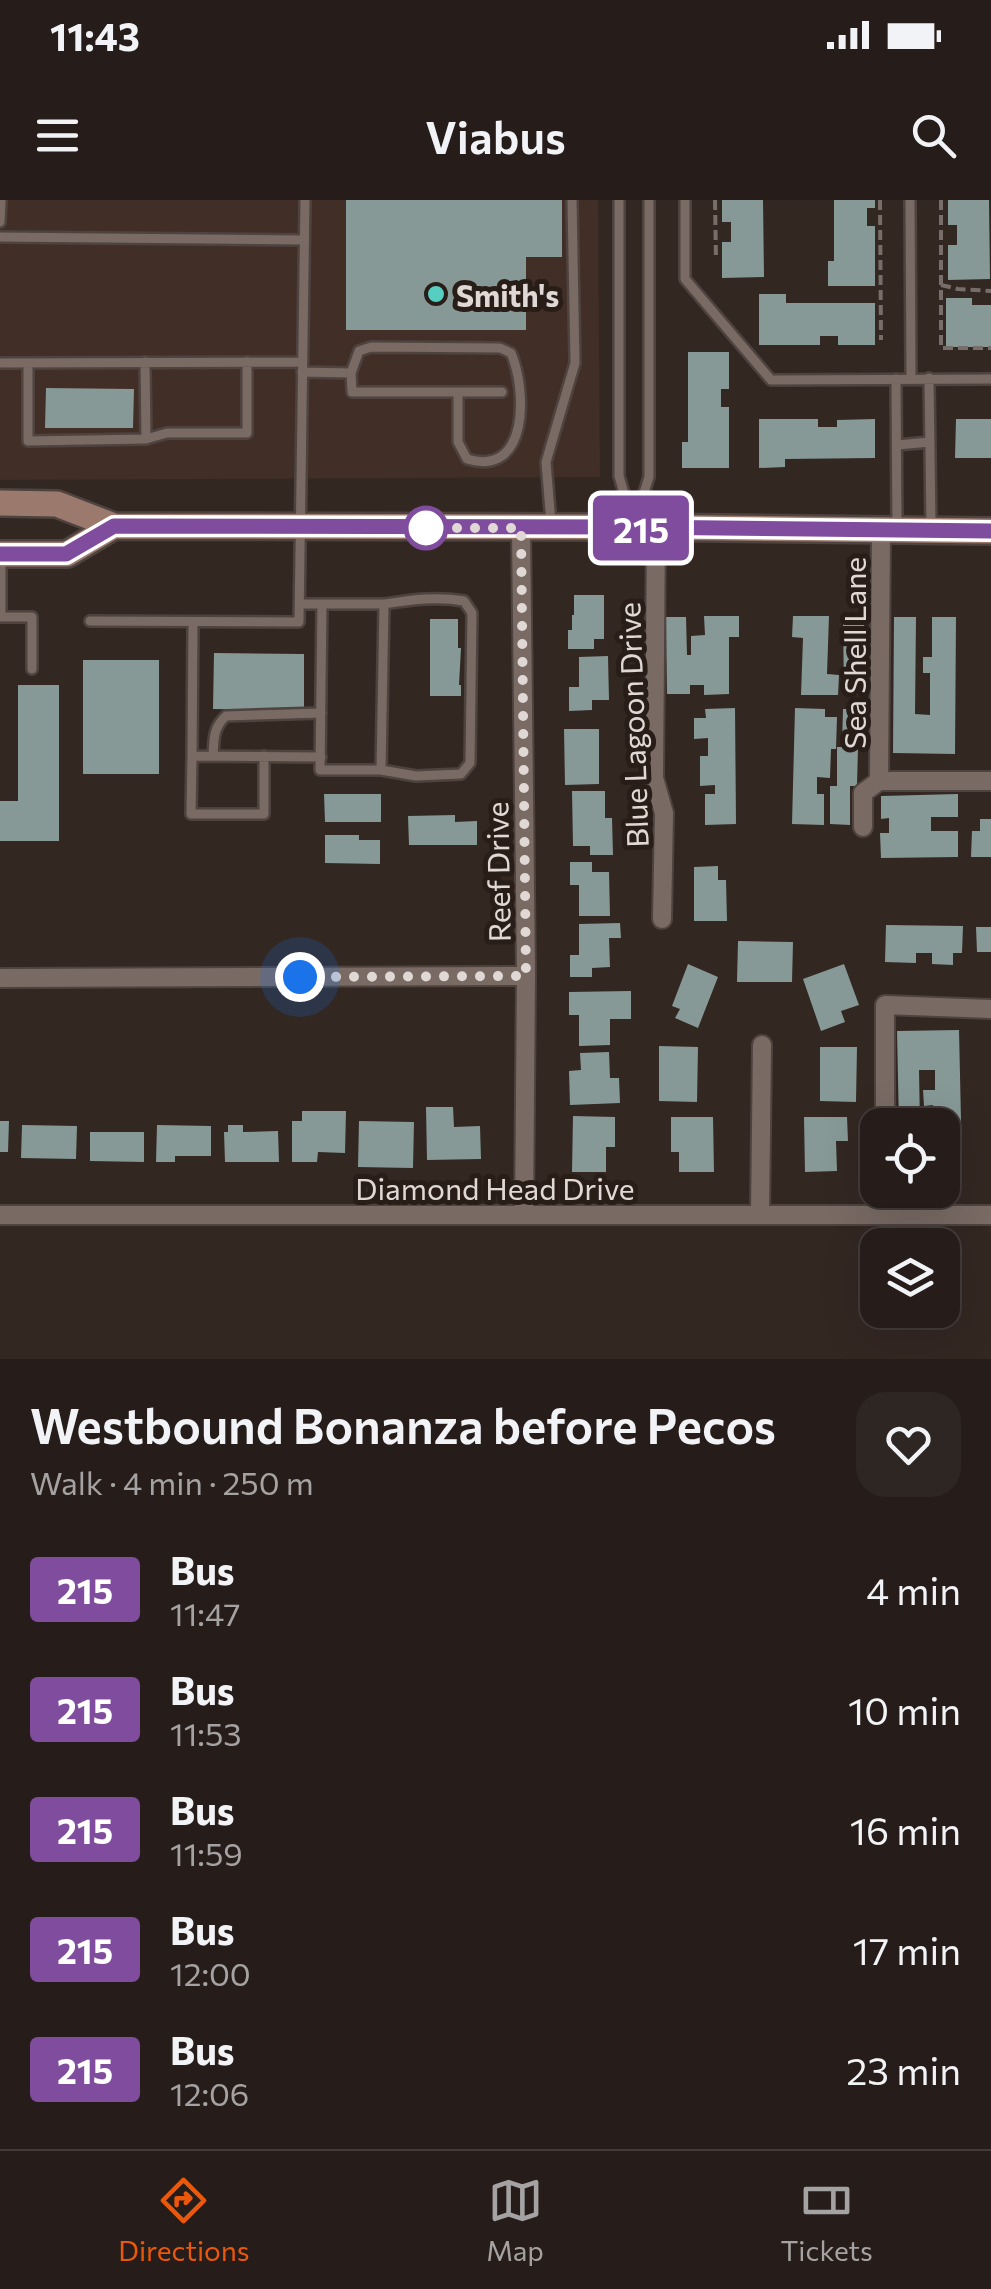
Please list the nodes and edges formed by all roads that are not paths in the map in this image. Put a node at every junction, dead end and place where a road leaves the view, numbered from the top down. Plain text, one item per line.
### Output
1 (1, 200) edge
2 (305, 200) edge
3 (572, 200) edge
4 (620, 200) edge
5 (649, 200) edge
6 (686, 200) edge
7 (910, 200) edge
8 (0, 222) edge
9 (0, 237) edge
10 (304, 240) junction
11 (145, 362) junction
12 (247, 362) junction
13 (0, 363) edge
14 (28, 363) junction
15 (302, 367) junction
16 (351, 373) junction
17 (896, 378) junction
18 (911, 378) junction
19 (929, 378) junction
20 (991, 379) edge
21 (458, 392) junction
22 (502, 392) dead end
23 (146, 439) junction
24 (930, 442) junction
25 (896, 445) junction
26 (0, 504) edge
27 (114, 526) junction
28 (301, 527) junction
29 (521, 528) junction
30 (552, 528) junction
31 (644, 528) junction
32 (889, 531) junction
33 (931, 531) junction
34 (991, 531) edge
35 (1, 554) edge
36 (300, 604) junction
37 (322, 604) junction
38 (384, 604) junction
39 (1, 617) edge
40 (90, 621) dead end
41 (193, 622) junction
42 (32, 668) dead end
43 (321, 713) junction
44 (192, 756) junction
45 (214, 756) junction
46 (264, 756) junction
47 (321, 757) junction
48 (381, 770) junction
49 (991, 781) edge
50 (879, 782) junction
51 (863, 827) dead end
52 (662, 919) dead end
53 (526, 976) junction
54 (0, 978) edge
55 (991, 1009) edge
56 (762, 1045) dead end
57 (885, 1108) edge
58 (884, 1208) edge
59 (524, 1214) junction
60 (760, 1214) junction
61 (884, 1214) junction
62 (0, 1215) edge
63 (991, 1215) edge

1 - 8 lane
2 - 10 lane
3 - 30 lane
4 - 31 lane
5 - 31 lane
6 - 17 lane
7 - 18 lane
9 - 10 lane
10 - 15 lane
11 - 12 lane
11 - 14 lane
11 - 23 lane
12 - 15 lane
12 - 23 lane
13 - 14 lane
14 - 23 lane
15 - 16 lane
15 - 28 lane
16 - 21 lane
16 - 21 lane
17 - 18 lane
17 - 25 lane
18 - 19 lane
19 - 20 lane
19 - 24 lane
21 - 22 lane
24 - 25 lane
24 - 33 lane
25 - 32 lane
26 - 27 main road
27 - 28 main road
27 - 35 main road
28 - 29 main road
28 - 36 lane
29 - 30 main road
29 - 53 street, Reef Drive
30 - 31 main road
31 - 32 main road
31 - 52 street, Blue Lagoon Drive
32 - 33 main road
32 - 50 street, Sea Shell Lane
33 - 34 main road
35 - 39 lane
36 - 37 lane
36 - 41 lane
37 - 38 lane
37 - 43 lane
38 - 48 lane
38 - 48 lane
39 - 42 lane
40 - 41 lane
41 - 44 lane
43 - 45 lane
43 - 47 lane
44 - 45 lane
44 - 46 lane
45 - 46 lane
46 - 47 lane
47 - 48 lane
49 - 50 street
50 - 51 street, Sea Shell Lane
53 - 54 street
53 - 59 street, Reef Drive
55 - 57 street
56 - 60 street
58 - 61 street
59 - 60 street, Diamond Head Drive
59 - 62 street, Diamond Head Drive
60 - 61 street, Diamond Head Drive
61 - 63 street, Diamond Head Drive

